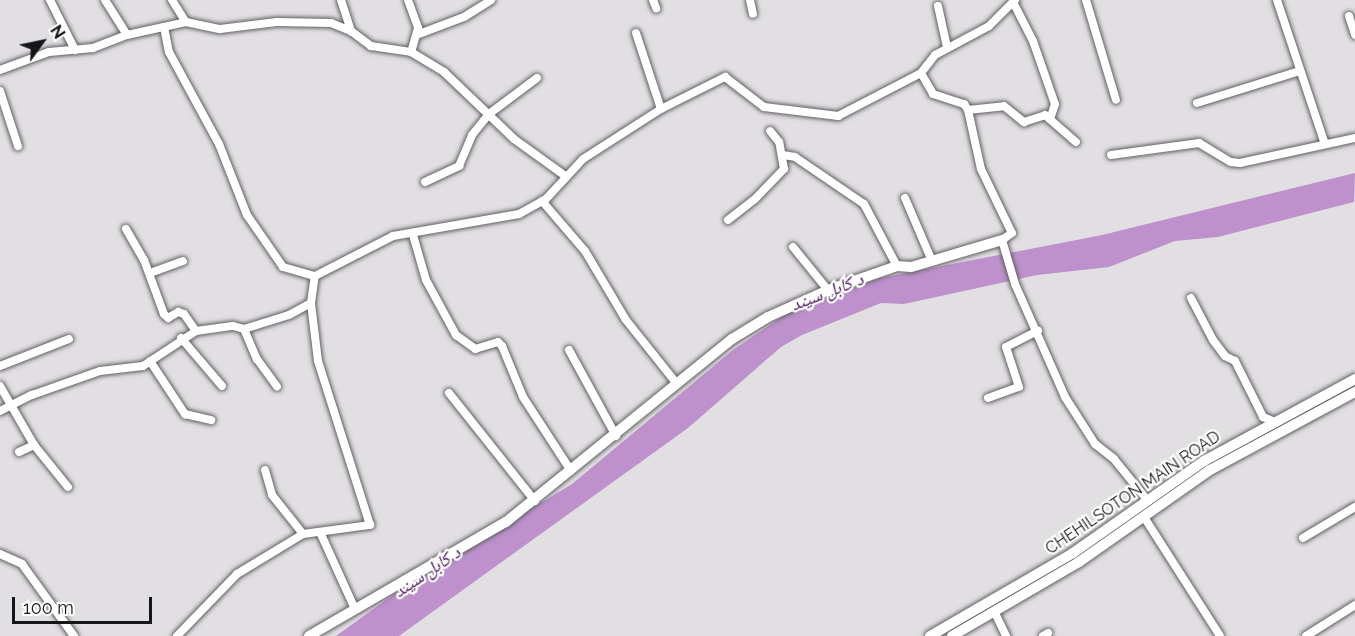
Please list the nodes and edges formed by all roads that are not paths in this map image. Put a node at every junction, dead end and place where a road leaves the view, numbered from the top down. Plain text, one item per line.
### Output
1 (50, 0) edge
2 (105, 0) edge
3 (172, 0) edge
4 (341, 0) edge
5 (408, 0) edge
6 (490, 0) edge
7 (750, 0) edge
8 (1086, 0) edge
9 (1276, 0) edge
10 (1014, 1) edge
11 (938, 6) dead end
12 (753, 14) dead end
13 (1349, 16) dead end
14 (186, 22) junction
15 (164, 27) junction
16 (351, 31) junction
17 (636, 33) dead end
18 (418, 34) junction
19 (127, 35) junction
20 (1355, 35) edge
21 (947, 47) junction
22 (75, 50) junction
23 (411, 52) junction
24 (0, 70) edge
25 (1300, 71) junction
26 (921, 73) junction
27 (537, 78) dead end
28 (0, 91) edge
29 (1116, 100) dead end
30 (1197, 103) dead end
31 (661, 110) junction
32 (968, 110) junction
33 (489, 114) junction
34 (1050, 120) junction
35 (770, 131) dead end
36 (1355, 138) edge
37 (1076, 142) dead end
38 (1325, 144) junction
39 (18, 146) dead end
40 (783, 155) junction
41 (1111, 155) dead end
42 (564, 175) junction
43 (425, 182) dead end
44 (905, 198) dead end
45 (542, 201) junction
46 (728, 220) dead end
47 (126, 229) dead end
48 (413, 235) junction
49 (1004, 244) junction
50 (793, 247) dead end
51 (183, 261) dead end
52 (932, 261) junction
53 (897, 266) junction
54 (150, 273) junction
55 (315, 276) junction
56 (828, 290) junction
57 (1191, 298) dead end
58 (311, 303) junction
59 (244, 329) junction
60 (196, 331) junction
61 (1038, 331) junction
62 (181, 338) junction
63 (69, 339) dead end
64 (569, 350) dead end
65 (150, 362) junction
66 (0, 366) edge
67 (1355, 379) edge
68 (677, 384) junction
69 (0, 386) edge
70 (222, 387) dead end
71 (277, 387) dead end
72 (1355, 392) edge
73 (449, 393) dead end
74 (988, 398) dead end
75 (9, 407) junction
76 (0, 411) edge
77 (211, 420) dead end
78 (1273, 421) junction
79 (616, 435) junction
80 (34, 445) junction
81 (19, 452) dead end
82 (265, 470) dead end
83 (571, 471) junction
84 (68, 487) dead end
85 (535, 501) junction
86 (1148, 501) junction
87 (1355, 507) edge
88 (1144, 517) junction
89 (320, 532) junction
90 (303, 534) junction
91 (1303, 538) dead end
92 (0, 554) edge
93 (1355, 605) edge
94 (354, 607) junction
95 (994, 611) junction
96 (74, 636) edge
97 (177, 636) edge
98 (309, 636) edge
99 (930, 636) edge
100 (952, 636) edge
101 (1006, 636) edge
102 (1220, 636) edge
103 (1306, 636) edge

1 - 22 street
2 - 19 street
3 - 14 street
4 - 16 street
5 - 18 street
6 - 18 street
7 - 12 street
8 - 29 street
9 - 25 street
10 - 21 street
10 - 34 street
11 - 21 street
13 - 20 street
14 - 15 street
14 - 16 street
15 - 19 street
15 - 55 street
16 - 23 street
17 - 31 street
18 - 23 street
19 - 22 street
21 - 26 street
22 - 24 street
23 - 33 street
25 - 30 street
25 - 38 street
26 - 31 street
26 - 32 street
27 - 33 street
28 - 39 street
31 - 42 street
32 - 34 street
32 - 49 street
33 - 42 street
33 - 43 street
34 - 37 street
35 - 40 street
36 - 38 street
38 - 41 street
40 - 46 street
40 - 53 street
42 - 45 street
44 - 52 street
45 - 48 street
45 - 68 street
47 - 54 street
48 - 55 street
48 - 83 street
49 - 52 main road
49 - 61 street
50 - 56 street
51 - 54 street
52 - 53 main road
53 - 56 main road
54 - 60 street
55 - 58 street
56 - 68 main road
57 - 78 street
58 - 59 street
58 - 89 street
59 - 60 street
59 - 71 street
60 - 62 street
61 - 74 street
61 - 86 street
62 - 65 street
62 - 70 street
63 - 66 street
64 - 79 street
65 - 75 street
65 - 77 street
67 - 78 main road, CHEHILSOTON MAIN ROAD
68 - 79 main road
69 - 75 street
72 - 88 main road, CHEHILSOTON MAIN ROAD
73 - 85 street
75 - 76 street
75 - 80 street
78 - 86 main road, CHEHILSOTON MAIN ROAD
79 - 83 main road
80 - 81 street
80 - 84 street
82 - 90 street
83 - 85 main road
85 - 94 main road
86 - 99 main road, CHEHILSOTON MAIN ROAD
87 - 91 street
88 - 95 main road, CHEHILSOTON MAIN ROAD
88 - 102 street
89 - 90 street
89 - 94 street
90 - 97 street
92 - 96 street
93 - 103 street
94 - 98 main road
95 - 100 main road, CHEHILSOTON MAIN ROAD
95 - 101 street

